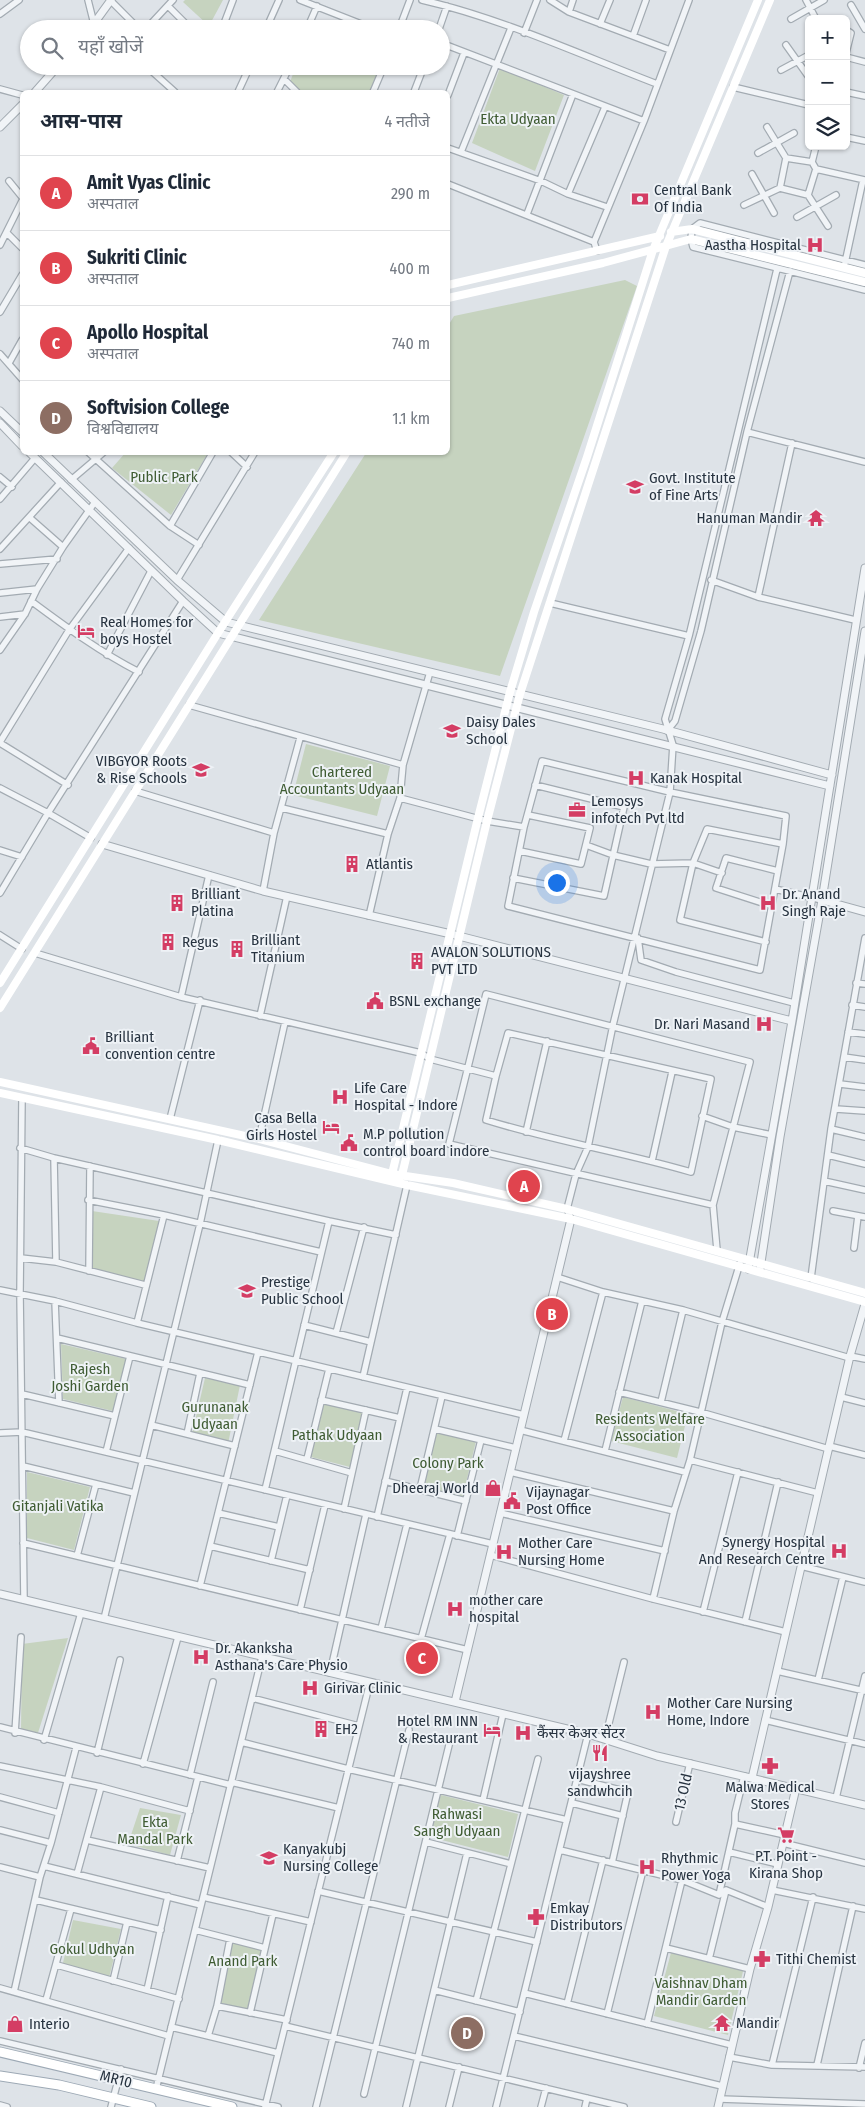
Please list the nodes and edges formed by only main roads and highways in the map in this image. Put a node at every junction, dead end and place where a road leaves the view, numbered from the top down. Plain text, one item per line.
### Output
1 (758, 0) edge
2 (770, 0) edge
3 (672, 232) junction
4 (658, 236) junction
5 (666, 246) junction
6 (653, 250) junction
7 (865, 273) edge
8 (865, 282) edge
9 (450, 285) edge
10 (450, 298) edge
11 (332, 455) edge
12 (345, 455) edge
13 (0, 983) edge
14 (0, 1008) edge
15 (0, 1082) edge
16 (0, 1093) edge
17 (402, 1175) junction
18 (393, 1177) junction
19 (748, 1265) junction
20 (760, 1268) junction
21 (865, 1293) edge
22 (865, 1303) edge
23 (0, 2052) edge
24 (0, 2076) edge
25 (113, 2103) edge
26 (151, 2107) edge
27 (232, 2107) edge

1 - 4 main road
2 - 3 main road
3 - 4 main road
3 - 5 main road
3 - 7 main road
4 - 6 main road
4 - 9 main road
5 - 6 main road
5 - 8 main road
5 - 17 main road
6 - 10 main road
6 - 18 main road
11 - 13 main road
12 - 14 main road
15 - 18 main road
16 - 18 main road
17 - 18 main road
17 - 19 main road
18 - 19 main road
19 - 20 main road
20 - 21 main road
20 - 22 main road
23 - 27 main road, MR10
24 - 25 main road, MR10
25 - 26 main road, MR10

